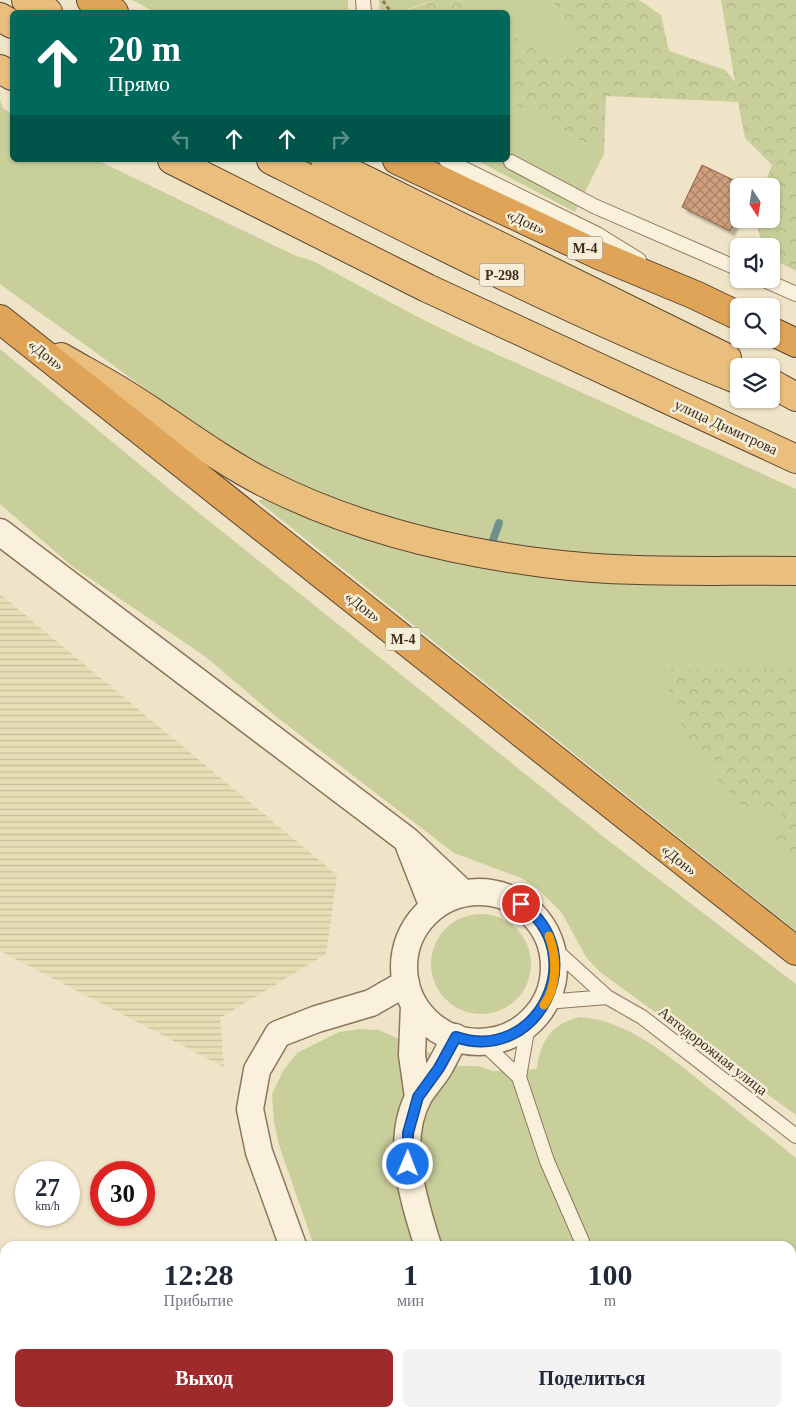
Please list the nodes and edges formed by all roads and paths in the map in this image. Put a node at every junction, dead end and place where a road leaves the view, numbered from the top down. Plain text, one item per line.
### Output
1 (26, 0) edge
2 (92, 0) edge
3 (44, 10) edge
4 (110, 10) edge
5 (176, 162) edge
6 (275, 162) edge
7 (329, 162) edge
8 (401, 162) edge
9 (450, 162) edge
10 (511, 162) dead end
11 (730, 264) edge
12 (780, 287) edge
13 (796, 294) edge
14 (695, 295) junction
15 (730, 312) edge
16 (5, 323) edge
17 (780, 335) edge
18 (796, 343) edge
19 (730, 361) edge
20 (730, 376) edge
21 (780, 388) edge
22 (780, 396) edge
23 (796, 397) edge
24 (796, 402) edge
25 (796, 459) edge
26 (0, 532) edge
27 (796, 571) edge
28 (407, 840) junction
29 (463, 893) junction
30 (433, 907) junction
31 (553, 948) junction
32 (796, 951) edge
33 (410, 994) junction
34 (607, 997) junction
35 (546, 1002) junction
36 (528, 1024) junction
37 (456, 1037) junction
38 (482, 1042) junction
39 (519, 1077) junction
40 (418, 1097) junction
41 (796, 1136) edge
42 (291, 1241) edge
43 (426, 1241) edge
44 (582, 1241) edge

1 - 3 highway
2 - 4 highway
5 - 25 highway, улица Димитрова
6 - 20 highway, Р-298
7 - 19 highway
8 - 14 highway, «Дон» / М-4
9 - 14 lane
10 - 11 lane
12 - 13 lane
14 - 15 highway, «Дон» / М-4
16 - 27 highway
16 - 32 highway, «Дон» / М-4
17 - 18 highway
21 - 23 highway
22 - 24 highway
26 - 28 street
28 - 29 street
28 - 30 street
29 - 30 street
29 - 31 street
30 - 33 street
31 - 34 lane, Автодорожная улица
31 - 35 street
33 - 37 street
33 - 40 street
33 - 42 street
34 - 35 lane
34 - 41 lane, Автодорожная улица
35 - 36 street
36 - 38 street
36 - 39 lane
37 - 38 street
37 - 40 street
38 - 39 lane
39 - 44 lane
40 - 43 street

